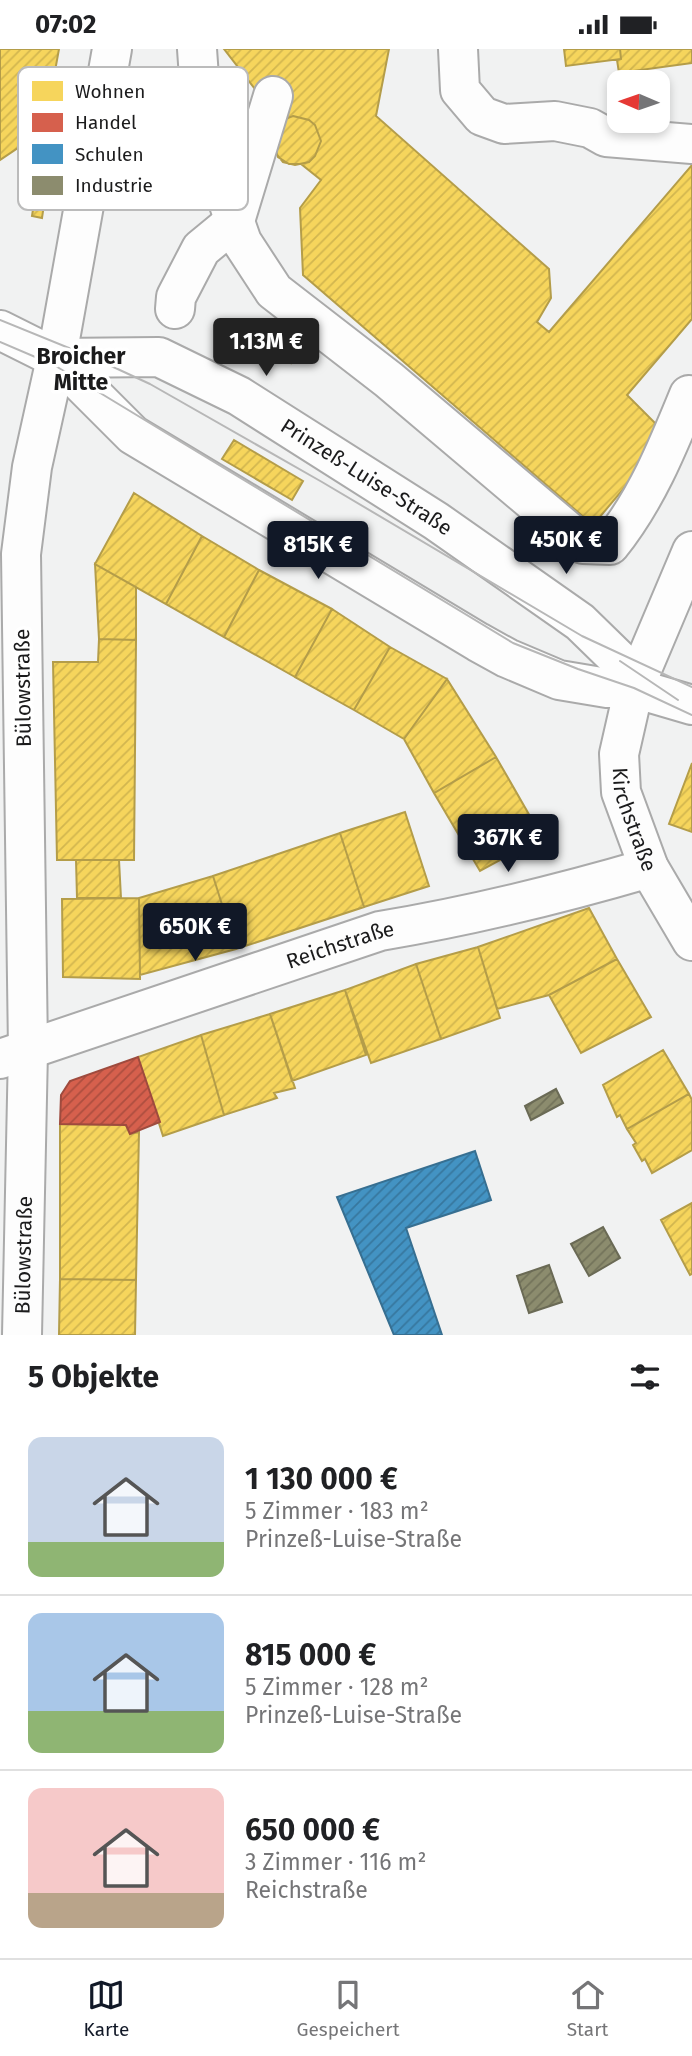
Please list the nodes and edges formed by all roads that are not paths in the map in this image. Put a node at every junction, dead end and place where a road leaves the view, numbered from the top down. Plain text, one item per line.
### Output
1 (112, 49) edge
2 (197, 49) edge
3 (458, 49) edge
4 (109, 67) edge
5 (198, 67) edge
6 (274, 96) dead end
7 (692, 144) edge
8 (248, 179) edge
9 (83, 210) edge
10 (231, 210) edge
11 (238, 210) edge
12 (235, 221) junction
13 (175, 309) dead end
14 (0, 330) edge
15 (56, 358) junction
16 (692, 396) edge
17 (692, 551) edge
18 (10, 557) edge
19 (634, 688) junction
20 (692, 705) edge
21 (649, 868) junction
22 (692, 941) edge
23 (14, 1054) edge
24 (22, 1335) edge

1 - 4 street, Bülowstraße
2 - 5 street
3 - 7 street
6 - 8 street
9 - 15 street, Bülowstraße
10 - 12 street
11 - 12 street
12 - 13 street
12 - 16 street
14 - 15 street, Prinzeß-Luise-Straße
15 - 18 street, Bülowstraße
15 - 19 street, Prinzeß-Luise-Straße
15 - 19 street, Prinzeß-Luise-Straße
17 - 19 street, Kirchstraße
18 - 23 street, Bülowstraße
19 - 20 street, Prinzeß-Luise-Straße
19 - 21 street, Kirchstraße
21 - 22 street, Kirchstraße
21 - 23 street, Reichstraße
23 - 24 street, Bülowstraße

